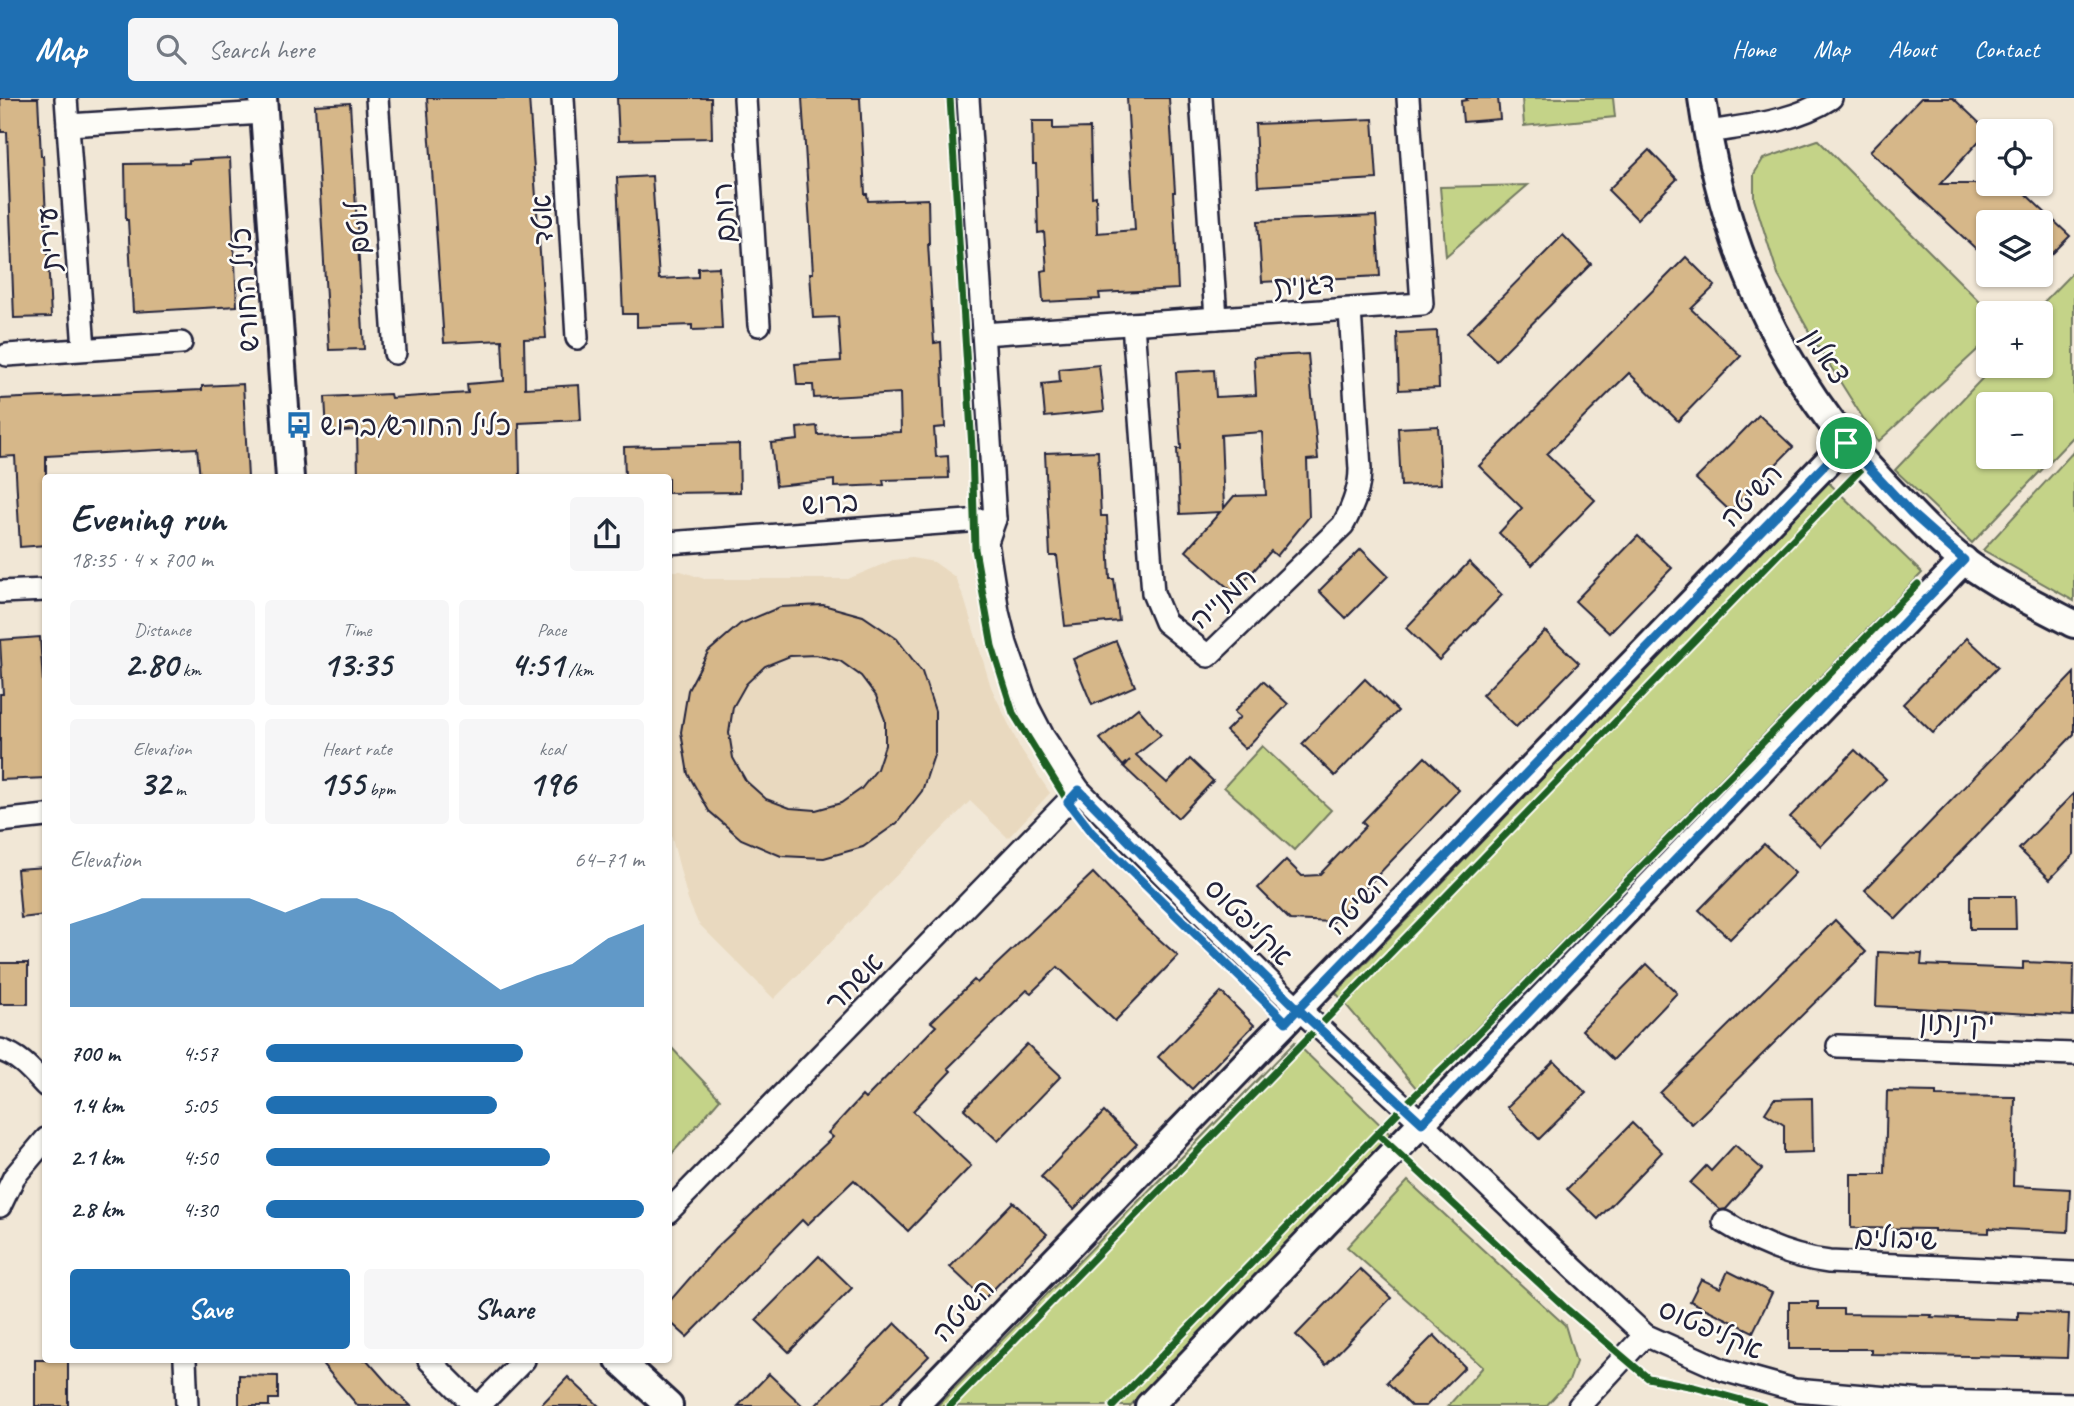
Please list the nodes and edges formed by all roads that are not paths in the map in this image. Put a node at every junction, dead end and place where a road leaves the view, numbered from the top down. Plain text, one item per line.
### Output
1 (66, 98) edge
2 (377, 98) edge
3 (563, 98) edge
4 (745, 98) edge
5 (968, 98) edge
6 (1201, 98) edge
7 (1408, 98) edge
8 (1702, 98) edge
9 (1830, 98) edge
10 (264, 105) edge
11 (68, 125) junction
12 (1709, 132) junction
13 (1350, 310) junction
14 (1216, 318) junction
15 (1133, 324) junction
16 (759, 325) dead end
17 (983, 334) junction
18 (577, 338) dead end
19 (181, 343) dead end
20 (84, 349) junction
21 (395, 353) dead end
22 (7, 355) dead end
23 (1846, 443) junction
24 (290, 474) edge
25 (995, 519) junction
26 (672, 543) edge
27 (1964, 560) junction
28 (42, 590) edge
29 (0, 592) edge
30 (2074, 624) edge
31 (1079, 790) junction
32 (42, 816) edge
33 (0, 821) edge
34 (1298, 1009) junction
35 (1838, 1046) dead end
36 (0, 1050) edge
37 (2074, 1054) edge
38 (42, 1082) edge
39 (1422, 1123) junction
40 (42, 1144) edge
41 (0, 1206) edge
42 (672, 1208) edge
43 (1724, 1222) dead end
44 (2074, 1273) edge
45 (1645, 1335) junction
46 (185, 1363) edge
47 (432, 1363) edge
48 (521, 1363) edge
49 (622, 1363) edge
50 (1923, 1403) edge
51 (2074, 1404) edge
52 (187, 1406) edge
53 (477, 1406) edge
54 (669, 1406) edge
55 (914, 1406) edge
56 (1149, 1406) edge
57 (1579, 1406) edge

1 - 11 street, עירית
2 - 21 street, לוטם
3 - 18 street, אטד
4 - 16 street, רותם
5 - 17 street, אקליפטוס
6 - 14 street
7 - 13 street, דגנית
8 - 12 street, צאלון
9 - 12 street
10 - 11 street
10 - 24 street, כליל החורש
11 - 20 street, עירית
12 - 23 street, צאלון
13 - 14 street, דגנית
13 - 15 street, חמנייה
14 - 15 street, דגנית
15 - 17 street, דגנית
17 - 25 street, אקליפטוס
19 - 20 street
20 - 22 street
23 - 27 street, צאלון
23 - 34 street, השיטה
25 - 26 street, ברוש
25 - 31 street, אקליפטוס
27 - 30 street, צאלון
27 - 39 street
28 - 29 street
31 - 34 street, אקליפטוס
31 - 42 street, אשחר
32 - 33 street
34 - 39 street, אקליפטוס
34 - 55 street, השיטה
35 - 37 street, יקינתון
36 - 38 street
39 - 45 street, אקליפטוס
39 - 56 street
40 - 41 street
43 - 44 street, שיבולים
45 - 50 street, אקליפטוס
45 - 57 street
46 - 52 street
47 - 53 street
48 - 53 street
49 - 54 street
50 - 51 street, אקליפטוס

